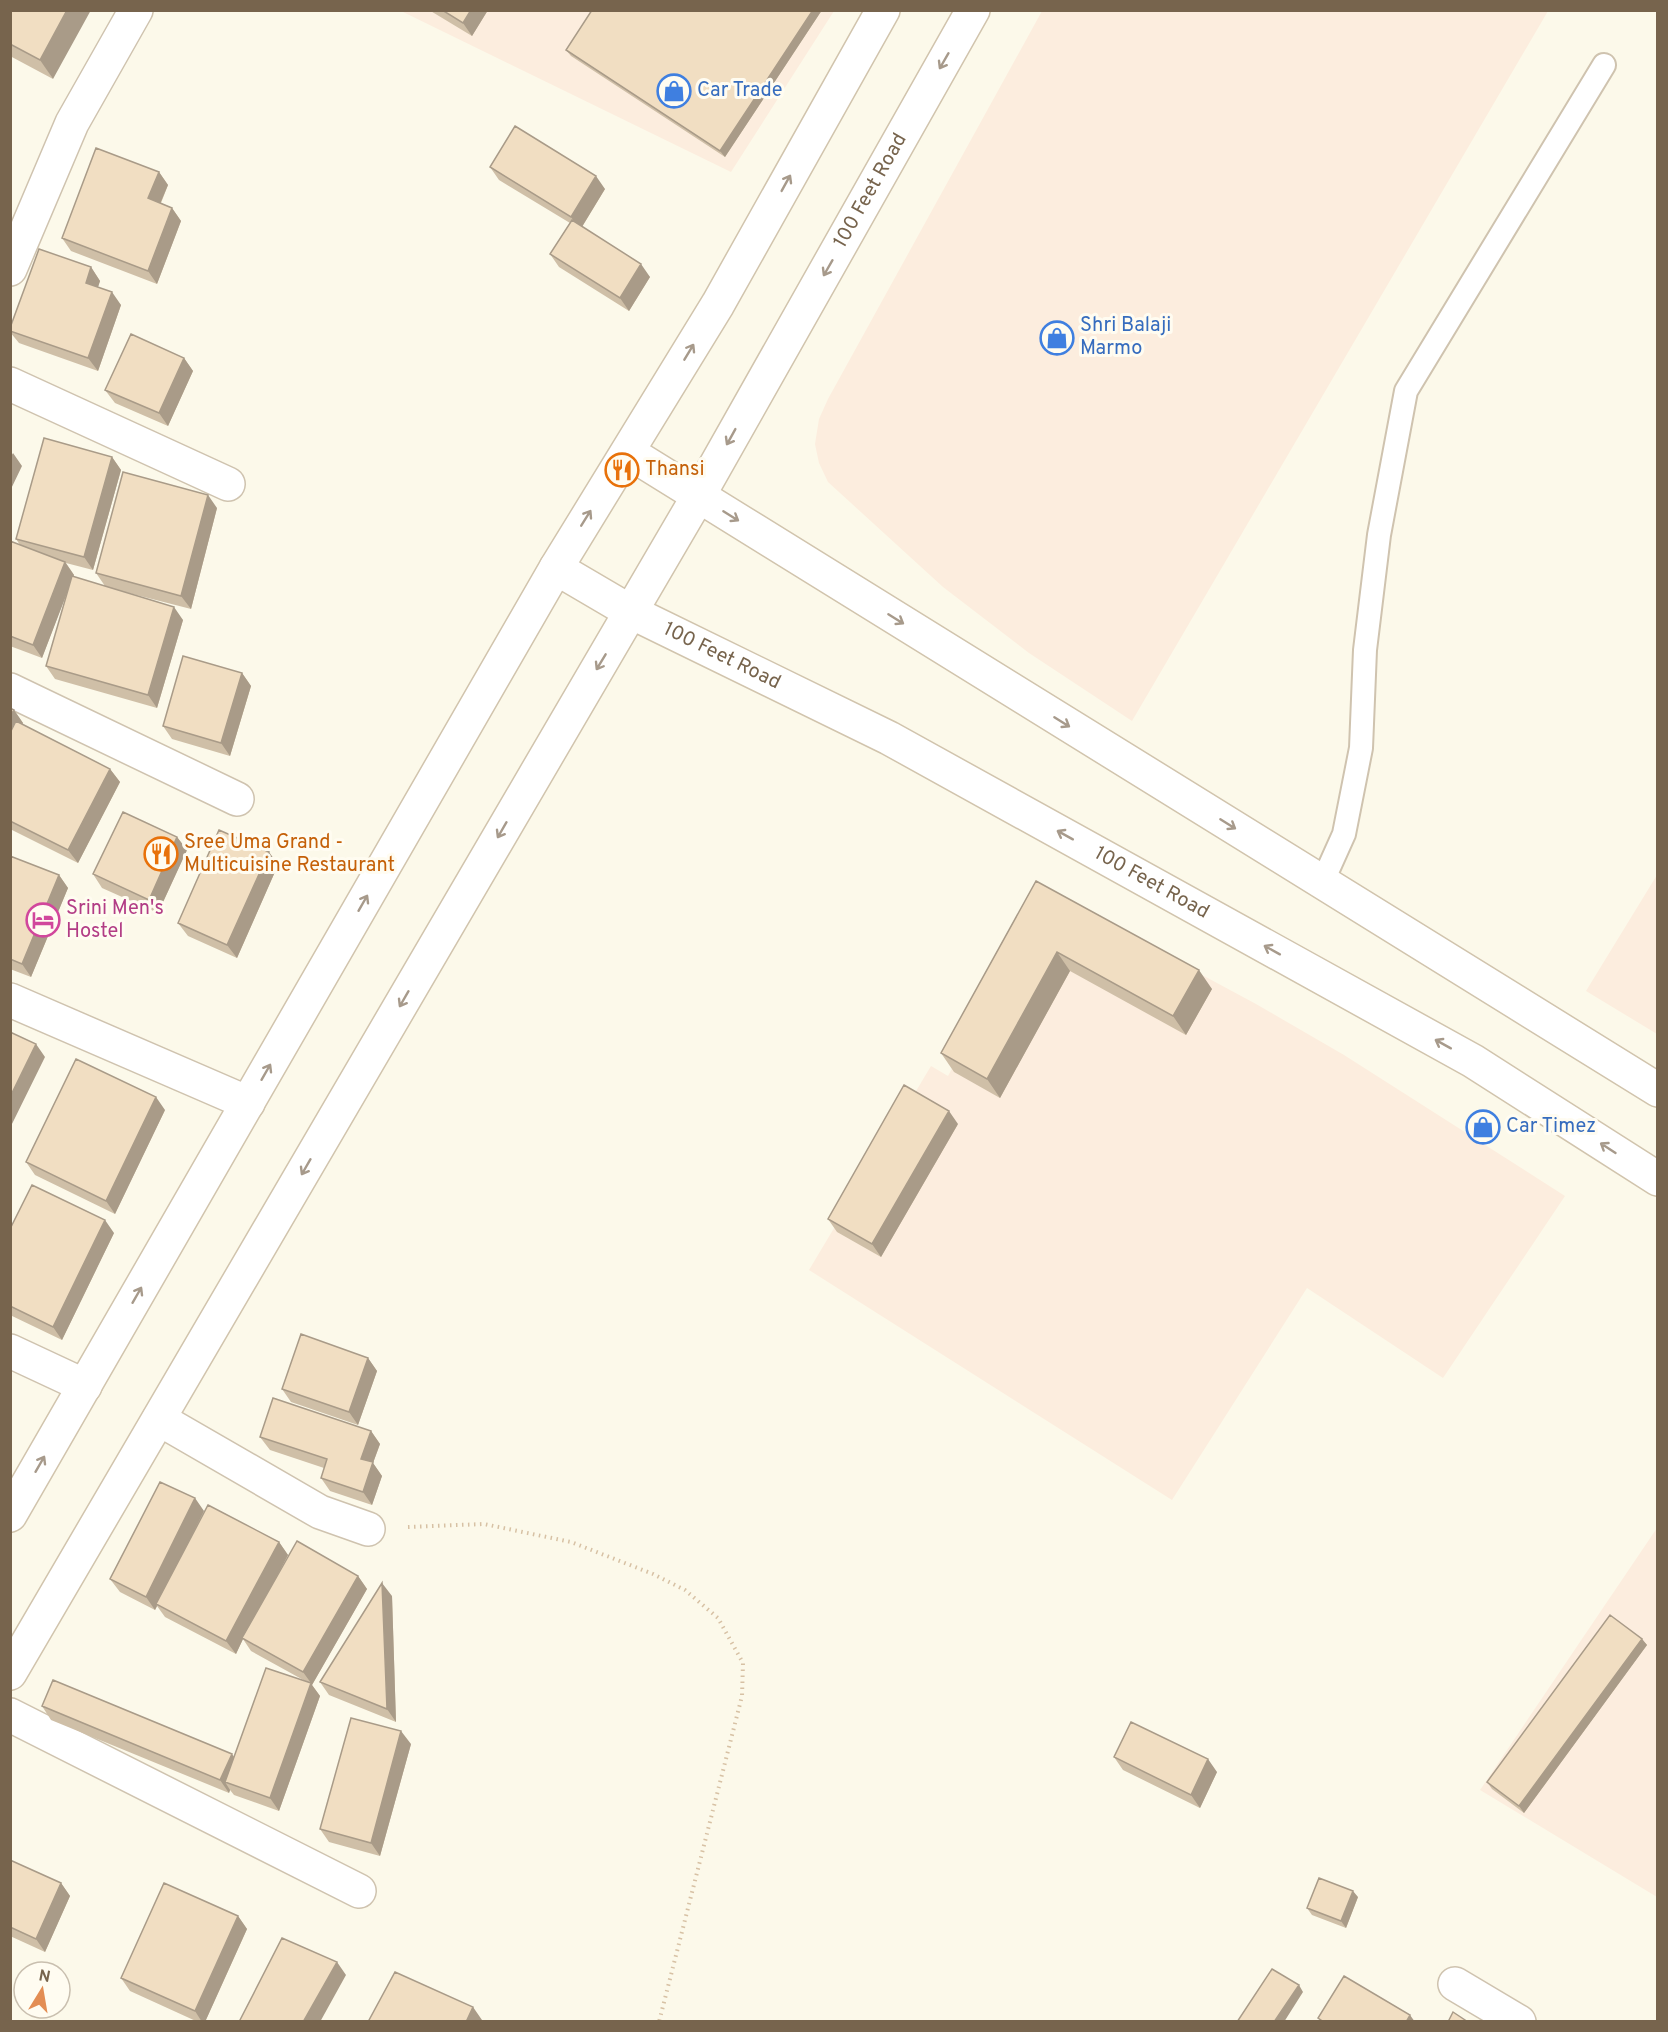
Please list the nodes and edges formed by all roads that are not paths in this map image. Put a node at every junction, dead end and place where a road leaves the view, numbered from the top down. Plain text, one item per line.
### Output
1 (136, 10) edge
2 (883, 10) edge
3 (973, 10) edge
4 (1604, 65) dead end
5 (10, 269) edge
6 (10, 384) edge
7 (628, 452) junction
8 (228, 484) dead end
9 (699, 495) junction
10 (556, 568) junction
11 (631, 612) junction
12 (10, 690) edge
13 (237, 799) dead end
14 (1322, 883) junction
15 (10, 1000) edge
16 (1658, 1090) edge
17 (248, 1103) junction
18 (1658, 1179) edge
19 (10, 1351) edge
20 (85, 1386) junction
21 (159, 1419) junction
22 (10, 1515) edge
23 (368, 1529) road end
24 (10, 1673) edge
25 (10, 1715) edge
26 (359, 1891) dead end
27 (1455, 1984) dead end
28 (1519, 2022) edge

1 - 5 main road
7 -> 2 main road
3 -> 9 main road, 100 Feet Road
4 - 14 lane
6 - 8 main road
7 - 9 main road
10 -> 7 main road
9 - 11 main road, 100 Feet Road
9 -> 14 main road
10 - 11 main road, 100 Feet Road
17 -> 10 main road
18 -> 11 main road, 100 Feet Road
11 -> 21 main road
12 - 13 main road
14 - 16 main road
15 - 17 main road
20 -> 17 main road
19 - 20 main road
22 -> 20 main road
21 - 23 main road
21 - 24 main road
25 - 26 main road
27 - 28 main road

